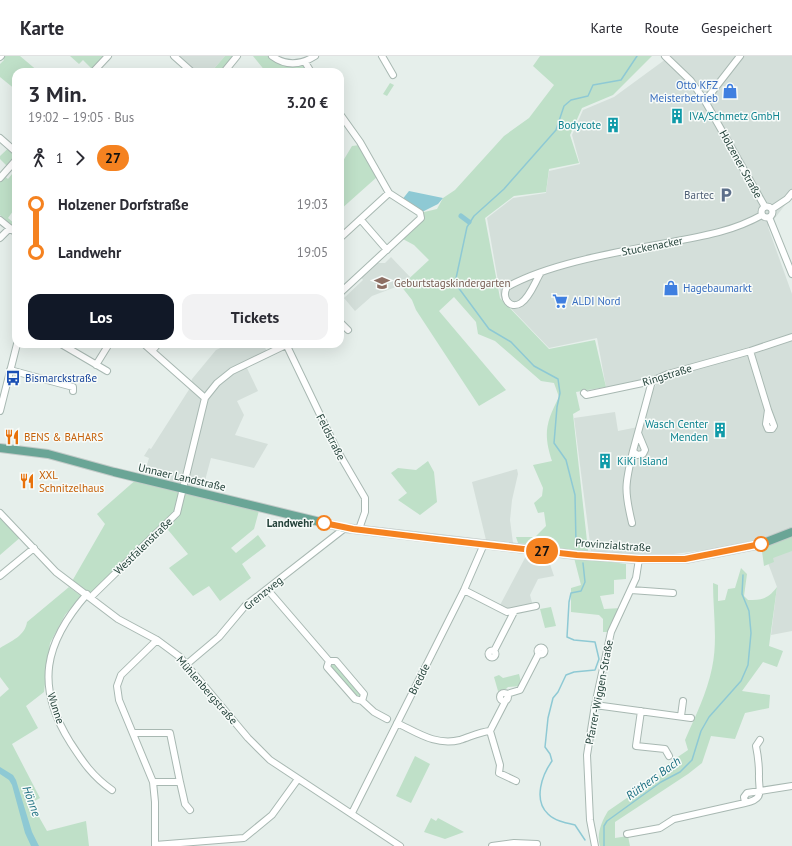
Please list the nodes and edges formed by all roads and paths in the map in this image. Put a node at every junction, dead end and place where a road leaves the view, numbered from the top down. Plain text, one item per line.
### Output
1 (108, 56) edge
2 (174, 56) edge
3 (237, 56) edge
4 (272, 56) edge
5 (315, 56) edge
6 (382, 56) edge
7 (665, 56) edge
8 (740, 56) edge
9 (305, 62) junction
10 (97, 68) edge
11 (188, 68) edge
12 (227, 68) edge
13 (309, 68) edge
14 (393, 75) dead end
15 (705, 101) junction
16 (344, 120) edge
17 (0, 138) edge
18 (12, 148) edge
19 (12, 164) edge
20 (0, 178) edge
21 (792, 193) edge
22 (389, 194) junction
23 (765, 207) junction
24 (772, 209) junction
25 (762, 215) junction
26 (769, 217) junction
27 (0, 220) edge
28 (361, 220) junction
29 (10, 228) joint
30 (344, 235) edge
31 (0, 238) edge
32 (387, 250) junction
33 (790, 262) edge
34 (540, 274) junction
35 (792, 274) edge
36 (344, 289) edge
37 (344, 326) edge
38 (348, 330) dead end
39 (792, 337) edge
40 (16, 348) edge
41 (68, 348) edge
42 (107, 348) edge
43 (149, 348) edge
44 (155, 348) edge
45 (279, 348) edge
46 (289, 348) edge
47 (152, 351) junction
48 (750, 351) junction
49 (96, 365) junction
50 (10, 370) junction
51 (107, 371) dead end
52 (652, 381) junction
53 (74, 391) dead end
54 (584, 393) dead end
55 (205, 398) junction
56 (768, 410) dead end
57 (0, 411) edge
58 (638, 433) junction
59 (0, 448) edge
60 (633, 451) junction
61 (183, 488) junction
62 (0, 513) edge
63 (632, 523) dead end
64 (345, 528) junction
65 (359, 529) junction
66 (792, 532) edge
67 (484, 544) junction
68 (34, 548) junction
69 (639, 559) junction
70 (0, 576) edge
71 (267, 589) junction
72 (464, 590) junction
73 (630, 590) junction
74 (673, 593) dead end
75 (89, 596) junction
76 (536, 606) dead end
77 (514, 612) junction
78 (156, 640) junction
79 (494, 651) dead end
80 (540, 653) dead end
81 (329, 661) junction
82 (187, 664) junction
83 (362, 701) junction
84 (683, 701) dead end
85 (595, 705) junction
86 (640, 711) junction
87 (681, 716) junction
88 (691, 718) dead end
89 (387, 719) dead end
90 (397, 723) junction
91 (490, 731) junction
92 (133, 733) junction
93 (760, 740) dead end
94 (669, 756) dead end
95 (298, 778) junction
96 (516, 781) dead end
97 (153, 782) junction
98 (180, 782) junction
99 (792, 786) edge
100 (112, 790) dead end
101 (761, 791) junction
102 (745, 803) junction
103 (190, 810) dead end
104 (352, 813) junction
105 (627, 834) dead end
106 (537, 844) dead end
107 (155, 846) edge
108 (400, 846) edge
109 (492, 846) edge
110 (595, 846) edge

1 - 10 street
2 - 11 street
3 - 12 street
4 - 9 street
5 - 9 street
6 - 14 street
7 - 15 street, Holzener Straße
8 - 15 street
9 - 13 street
15 - 23 street, Holzener Straße
16 - 22 street
17 - 18 street
19 - 20 street
21 - 24 street
22 - 28 street
22 - 32 street
23 - 24 street
23 - 25 street
24 - 26 street
25 - 26 street
25 - 34 street, Stuckenacker
26 - 33 street
27 - 29 street
28 - 30 street
28 - 32 street
29 - 31 street
32 - 36 street
33 - 35 street
34 - 34 street, Stuckenacker
37 - 38 street
39 - 48 street, Ringstraße
40 - 50 street
41 - 49 street
42 - 49 street
43 - 47 street
44 - 47 street
45 - 55 street
46 - 65 street, Feldstraße
47 - 55 street
48 - 52 street, Ringstraße
48 - 56 street
49 - 51 street
50 - 53 street
50 - 57 street
52 - 54 street, Ringstraße
52 - 58 street
55 - 61 street, Westfalenstraße
58 - 60 street
58 - 60 street
59 - 61 main road, Unnaer Landstraße
60 - 63 street
61 - 64 main road, Unnaer Landstraße
61 - 75 street, Westfalenstraße
62 - 68 street, Mühlenbergstraße
64 - 65 main road, Unnaer Landstraße
64 - 71 street, Grenzweg
65 - 67 main road, Provinzialstraße
66 - 69 main road, Provinzialstraße
67 - 69 main road, Provinzialstraße
67 - 72 street, Bredde
68 - 70 street
68 - 75 street, Mühlenbergstraße
69 - 73 street, Pfarrer-Wiggen-Straße
71 - 81 street
71 - 82 street, Grenzweg
72 - 77 street
72 - 90 street, Bredde
73 - 74 street
73 - 85 street, Pfarrer-Wiggen-Straße
75 - 78 street, Mühlenbergstraße
75 - 100 street, Wunne
76 - 77 street
77 - 79 street
78 - 82 street, Mühlenbergstraße
78 - 92 street
80 - 91 street
81 - 83 street
81 - 83 street
82 - 95 street, Mühlenbergstraße
83 - 89 street
84 - 87 street
85 - 86 street
85 - 110 street, Pfarrer-Wiggen-Straße
86 - 87 street
86 - 94 street
87 - 88 street
90 - 91 street
90 - 104 street, Bredde
91 - 96 street
92 - 97 street
92 - 98 street
93 - 101 street
95 - 104 street, Mühlenbergstraße
95 - 107 street
97 - 98 street
97 - 107 street
98 - 103 street
99 - 101 street
101 - 102 street
101 - 102 street
102 - 105 street
104 - 108 street, Mühlenbergstraße
106 - 109 street

